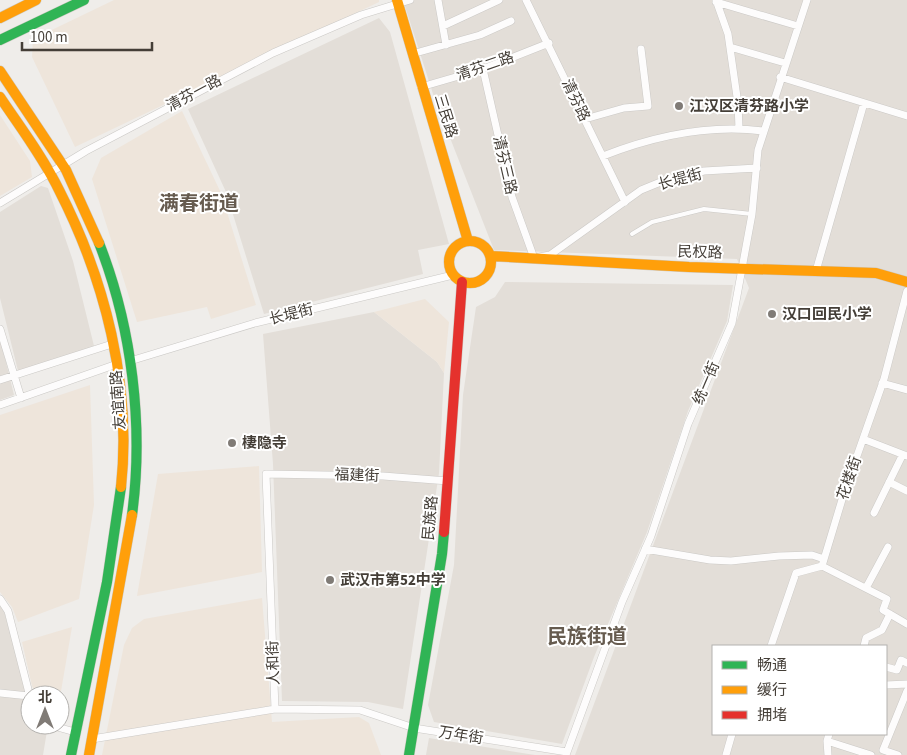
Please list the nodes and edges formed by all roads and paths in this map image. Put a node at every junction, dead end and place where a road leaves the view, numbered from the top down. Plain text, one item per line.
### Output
1 (36, 0) edge
2 (84, 0) edge
3 (410, 0) edge
4 (438, 0) edge
5 (499, 0) edge
6 (526, 0) edge
7 (807, 0) edge
8 (716, 1) edge
9 (398, 3) edge
10 (0, 18) edge
11 (511, 21) dead end
12 (443, 26) junction
13 (798, 26) junction
14 (0, 40) edge
15 (549, 44) junction
16 (446, 45) junction
17 (730, 47) junction
18 (640, 49) dead end
19 (412, 54) junction
20 (786, 63) junction
21 (483, 69) junction
22 (0, 71) edge
23 (780, 77) junction
24 (421, 87) junction
25 (0, 97) edge
26 (864, 103) junction
27 (907, 116) edge
28 (586, 119) junction
29 (739, 128) junction
30 (763, 130) junction
31 (603, 156) junction
32 (62, 165) junction
33 (757, 168) junction
34 (50, 172) junction
35 (625, 202) junction
36 (0, 203) edge
37 (752, 214) junction
38 (632, 234) dead end
39 (468, 241) junction
40 (490, 256) junction
41 (534, 258) junction
42 (741, 269) junction
43 (816, 271) junction
44 (453, 275) junction
45 (462, 282) junction
46 (907, 282) edge
47 (907, 290) edge
48 (0, 329) edge
49 (112, 344) junction
50 (130, 361) junction
51 (117, 364) junction
52 (14, 375) junction
53 (0, 380) edge
54 (882, 383) junction
55 (907, 390) edge
56 (21, 398) junction
57 (0, 405) edge
58 (863, 438) junction
59 (904, 456) edge
60 (266, 474) joint
61 (448, 481) junction
62 (889, 482) junction
63 (907, 491) edge
64 (874, 513) dead end
65 (888, 546) dead end
66 (645, 549) junction
67 (823, 563) junction
68 (866, 588) junction
69 (0, 599) edge
70 (890, 614) junction
71 (907, 624) edge
72 (771, 645) edge
73 (864, 645) edge
74 (907, 663) edge
75 (887, 667) edge
76 (907, 684) edge
77 (27, 685) edge
78 (887, 685) edge
79 (907, 691) edge
80 (0, 693) edge
81 (20, 695) edge
82 (274, 709) junction
83 (414, 728) junction
84 (888, 730) edge
85 (70, 731) edge
86 (75, 732) junction
87 (732, 735) edge
88 (886, 735) edge
89 (828, 737) edge
90 (92, 739) junction
91 (881, 752) edge
92 (567, 753) edge
93 (857, 753) edge
94 (71, 755) edge
95 (89, 755) edge
96 (409, 755) edge
97 (726, 755) edge
98 (828, 755) edge
99 (871, 755) edge
100 (898, 755) edge

1 - 10 main road
2 - 14 main road
3 - 9 street, 清芬一路
4 - 12 street
5 - 12 street
6 - 15 street, 清芬路
7 - 13 street, 统一街
8 - 13 street
8 - 17 street
9 - 19 main road, 三民路
9 - 32 street, 清芬一路
11 - 16 street
12 - 16 street
13 - 20 street, 统一街
15 - 21 street, 清芬二路
15 - 28 street, 清芬路
16 - 19 street
17 - 20 street
17 - 29 street
18 - 28 street
19 - 24 main road, 三民路
20 - 23 street, 统一街
21 - 24 street, 清芬二路
21 - 41 street, 清芬三路
22 - 32 main road, 友谊南路
23 - 26 street
23 - 30 street, 统一街
24 - 39 main road, 三民路
25 - 34 main road, 友谊南路
26 - 27 street
26 - 43 street
28 - 31 street, 清芬路
29 - 30 street
29 - 31 street
30 - 33 street, 统一街
31 - 35 street, 清芬路
32 - 34 street, 清芬一路
32 - 50 main road, 友谊南路
33 - 35 street, 长堤街
33 - 37 street, 统一街
34 - 36 street, 清芬一路
34 - 49 main road, 友谊南路
35 - 41 street, 长堤街
37 - 38 lane
37 - 42 street, 统一街
39 - 40 main road
39 - 44 main road
40 - 41 main road, 民权路
40 - 45 main road
41 - 42 main road, 民权路
42 - 43 main road, 民权路
42 - 66 street, 统一街
43 - 46 main road, 民权路
44 - 45 main road
44 - 50 street, 长堤街
45 - 61 main road, 民族路
47 - 54 street, 花楼街
48 - 52 street
49 - 51 main road, 友谊南路
49 - 52 street
50 - 90 main road, 友谊南路
51 - 56 street
51 - 86 main road, 友谊南路
52 - 53 street
52 - 56 street
54 - 55 street
54 - 58 street, 花楼街
56 - 57 street
58 - 59 street
58 - 67 street, 花楼街
59 - 62 street
60 - 61 street, 福建街
60 - 82 street, 人和街
61 - 83 main road, 民族路
62 - 63 street
62 - 64 street
65 - 68 street
66 - 67 street
66 - 92 street, 统一街
67 - 68 street
67 - 72 street
68 - 70 street
69 - 77 street
70 - 71 street
70 - 73 street
74 - 75 street
76 - 78 street
79 - 84 street
80 - 81 street
82 - 83 street
82 - 90 street
83 - 92 street, 万年街
83 - 96 main road, 民族路
85 - 86 street
86 - 94 main road, 友谊南路
87 - 97 street
88 - 91 street
89 - 93 street
89 - 98 street
90 - 95 main road, 友谊南路
91 - 100 street
93 - 99 street

